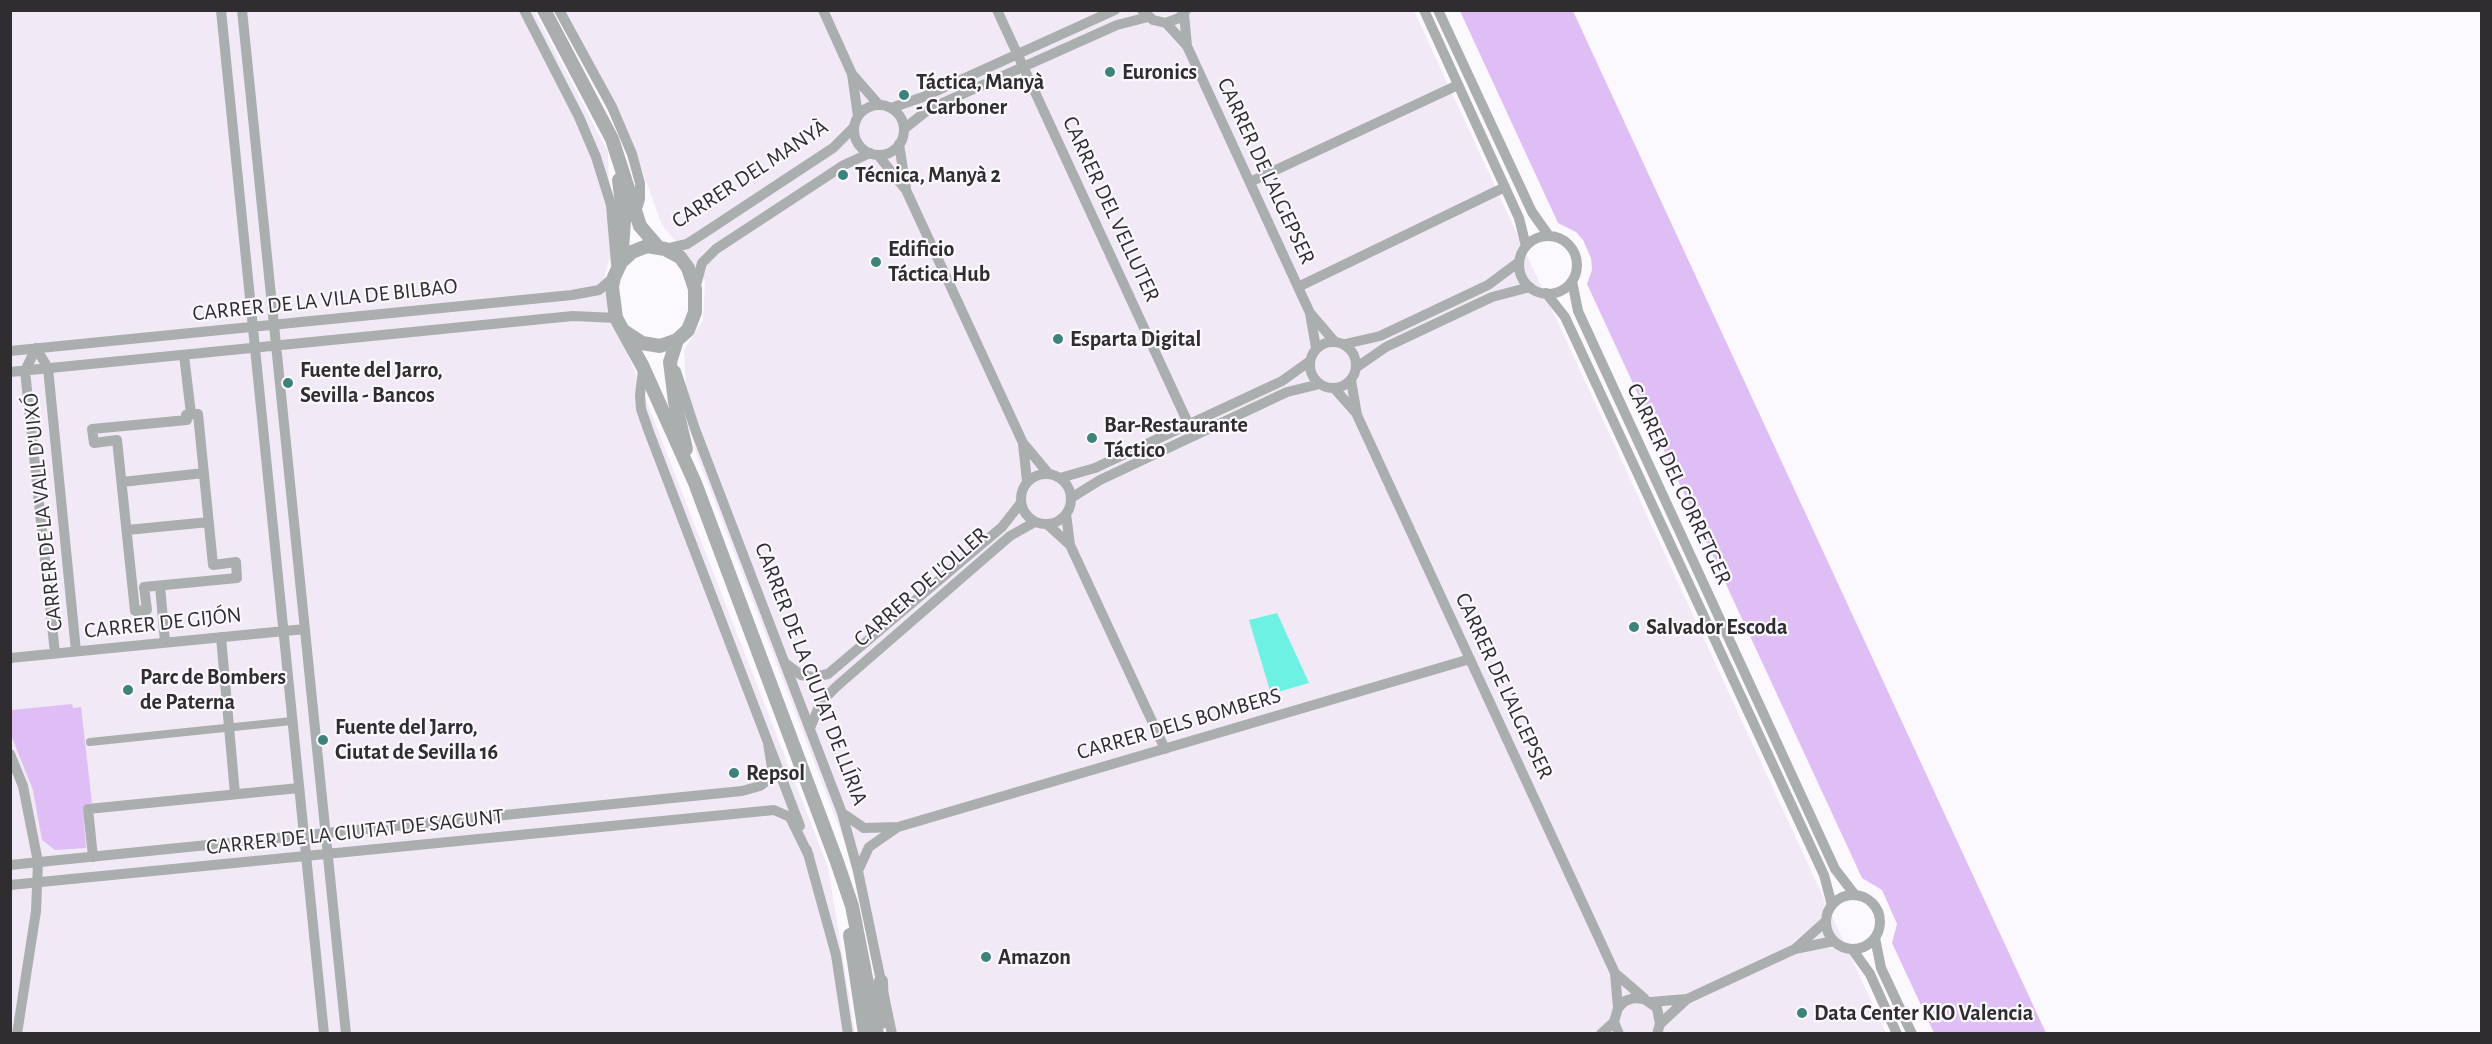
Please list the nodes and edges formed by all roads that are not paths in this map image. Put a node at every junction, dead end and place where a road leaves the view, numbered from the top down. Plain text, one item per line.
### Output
1 (220, 10) edge
2 (242, 10) edge
3 (524, 10) edge
4 (544, 10) edge
5 (559, 10) edge
6 (823, 10) edge
7 (997, 10) edge
8 (1115, 10) edge
9 (1424, 10) edge
10 (1438, 10) edge
11 (1185, 12) edge
12 (1145, 14) edge
13 (1166, 23) junction
14 (1187, 46) junction
15 (1018, 55) junction
16 (1023, 67) junction
17 (852, 74) junction
18 (1458, 85) junction
19 (879, 105) junction
20 (252, 108) junction
21 (891, 108) junction
22 (231, 111) junction
23 (858, 116) junction
24 (854, 127) junction
25 (904, 129) junction
26 (612, 139) junction
27 (899, 144) junction
28 (874, 154) junction
29 (1250, 182) junction
30 (1505, 187) junction
31 (906, 189) junction
32 (636, 212) junction
33 (1549, 236) junction
34 (1526, 246) junction
35 (662, 248) junction
36 (1519, 262) junction
37 (617, 270) junction
38 (1572, 280) junction
39 (1298, 287) junction
40 (1530, 287) junction
41 (695, 289) junction
42 (1546, 293) junction
43 (1310, 313) junction
44 (616, 318) junction
45 (274, 324) junction
46 (252, 327) junction
47 (625, 332) junction
48 (680, 338) junction
49 (1334, 341) junction
50 (1345, 344) junction
51 (276, 345) junction
52 (36, 348) junction
53 (255, 348) junction
54 (1316, 348) junction
55 (10, 351) edge
56 (184, 355) junction
57 (1310, 361) junction
58 (643, 367) junction
59 (1357, 367) junction
60 (48, 368) junction
61 (25, 371) junction
62 (10, 372) edge
63 (1351, 380) junction
64 (1320, 384) junction
65 (1334, 388) junction
66 (191, 414) junction
67 (1357, 415) junction
68 (1189, 424) junction
69 (1194, 436) junction
70 (1023, 443) junction
71 (204, 473) junction
72 (1048, 473) junction
73 (1060, 477) junction
74 (1027, 481) junction
75 (122, 482) junction
76 (695, 483) junction
77 (1071, 498) junction
78 (1020, 504) junction
79 (1066, 514) junction
80 (209, 522) junction
81 (1035, 522) junction
82 (1047, 524) junction
83 (126, 530) junction
84 (1070, 545) junction
85 (160, 586) junction
86 (304, 629) junction
87 (283, 631) junction
88 (220, 637) junction
89 (165, 642) junction
90 (76, 651) junction
91 (55, 653) junction
92 (10, 658) edge
93 (1470, 659) junction
94 (785, 663) junction
95 (828, 674) junction
96 (837, 686) junction
97 (292, 721) junction
98 (229, 728) junction
99 (810, 728) junction
100 (90, 741) dead end
101 (768, 742) junction
102 (1165, 749) junction
103 (10, 754) edge
104 (299, 788) junction
105 (235, 794) junction
106 (701, 796) junction
107 (842, 813) junction
108 (703, 816) junction
109 (898, 827) junction
110 (325, 834) junction
111 (304, 836) junction
112 (327, 854) junction
113 (306, 856) junction
114 (809, 856) junction
115 (93, 857) junction
116 (38, 862) junction
117 (837, 862) junction
118 (10, 865) edge
119 (858, 871) junction
120 (37, 883) junction
121 (10, 885) edge
122 (1855, 895) junction
123 (1832, 905) junction
124 (1826, 921) junction
125 (1875, 938) junction
126 (1834, 941) junction
127 (1796, 949) junction
128 (1851, 949) junction
129 (1615, 973) junction
130 (880, 981) junction
131 (1687, 999) junction
132 (1648, 1000) junction
133 (1618, 1008) junction
134 (1614, 1022) junction
135 (1659, 1029) edge
136 (17, 1034) edge
137 (324, 1034) edge
138 (346, 1034) edge
139 (848, 1034) edge
140 (865, 1034) edge
141 (877, 1034) edge
142 (883, 1034) edge
143 (892, 1034) edge
144 (1601, 1034) edge
145 (1619, 1034) edge
146 (1897, 1034) edge
147 (1911, 1034) edge

1 - 22 street
2 - 20 street
3 - 37 street, CARRER DE LA CIUTAT DE LLÍRIA
4 - 26 street, CARRER DE LA CIUTAT DE LLÍRIA
5 - 32 street
6 - 17 street
7 - 15 street, CARRER DEL VELLUTER
8 - 15 street
9 - 18 street
10 - 33 street
11 - 13 street
11 - 14 street
12 - 13 street
12 - 16 street
13 - 14 street
14 - 29 street, CARRER DE L'ALGEPSER
15 - 16 street, CARRER DEL VELLUTER
15 - 21 street
16 - 25 street
16 - 68 street, CARRER DEL VELLUTER
17 - 19 street
17 - 23 street
18 - 29 street
18 - 30 street
19 - 21 street
19 - 23 street
20 - 22 street
20 - 45 street
21 - 25 street
22 - 46 street
23 - 24 street
24 - 28 street
24 - 35 street, CARRER DEL MANYÀ
25 - 27 street
26 - 32 street, CARRER DE LA CIUTAT DE LLÍRIA
26 - 37 street, CARRER DE LA CIUTAT DE LLÍRIA
27 - 28 street
27 - 31 street
28 - 31 street
28 - 41 street, CARRER DEL MANYÀ
29 - 39 street, CARRER DE L'ALGEPSER
30 - 34 street
30 - 39 street
31 - 70 street
32 - 35 street, CARRER DE LA CIUTAT DE LLÍRIA
33 - 34 street
33 - 38 street
34 - 36 street
35 - 37 street
35 - 41 street, CARRER DE LA CIUTAT DE LLÍRIA
36 - 40 street
36 - 50 street
37 - 44 street, CARRER DE LA CIUTAT DE LLÍRIA
37 - 45 street, CARRER DE LA VILA DE BILBAO
38 - 42 street
38 - 122 street, CARRER DEL CORRETGER
39 - 43 street, CARRER DE L'ALGEPSER
40 - 42 street
40 - 59 street
41 - 48 street, CARRER DE LA CIUTAT DE LLÍRIA
42 - 123 street, CARRER DEL CORRETGER
43 - 49 street
43 - 54 street
44 - 47 street, CARRER DE LA CIUTAT DE LLÍRIA
44 - 51 street, CARRER DE LA VILA DE BILBAO
45 - 46 street, CARRER DE LA VILA DE BILBAO
45 - 51 street
46 - 52 street, CARRER DE LA VILA DE BILBAO
46 - 53 street
47 - 48 street
47 - 58 street, CARRER DE LA CIUTAT DE LLÍRIA
48 - 76 street, CARRER DE LA CIUTAT DE LLÍRIA
48 - 94 street, CARRER DE LA CIUTAT DE LLÍRIA
49 - 50 street
49 - 54 street
50 - 59 street
51 - 53 street, CARRER DE LA VILA DE BILBAO
51 - 86 street
52 - 55 street, CARRER DE LA VILA DE BILBAO
52 - 60 street
52 - 61 street
53 - 56 street, CARRER DE LA VILA DE BILBAO
53 - 87 street
54 - 57 street
56 - 60 street, CARRER DE LA VILA DE BILBAO
56 - 66 street
57 - 64 street
57 - 68 street
58 - 76 street, CARRER DE LA CIUTAT DE LLÍRIA
58 - 101 street
59 - 63 street
60 - 61 street, CARRER DE LA VILA DE BILBAO
60 - 90 street, CARRER DE LA VALL D'UIXÓ
61 - 62 street, CARRER DE LA VILA DE BILBAO
61 - 91 street, CARRER DE LA VALL D'UIXÓ
63 - 65 street
63 - 67 street
64 - 65 street
64 - 69 street
65 - 67 street
66 - 71 street
66 - 75 street
67 - 93 street, CARRER DE L'ALGEPSER
68 - 69 street
68 - 73 street
69 - 77 street
70 - 72 street
70 - 74 street
71 - 75 street
71 - 80 street
72 - 73 street
72 - 74 street
73 - 77 street
74 - 78 street
75 - 83 street
76 - 117 street, CARRER DE LA CIUTAT DE LLÍRIA
77 - 79 street
78 - 81 street
78 - 95 street, CARRER DE L'OLLER
79 - 82 street
79 - 84 street
80 - 83 street
80 - 85 street
81 - 82 street
81 - 96 street, CARRER DE L'OLLER
82 - 84 street
83 - 85 street
84 - 102 street
85 - 89 street
86 - 87 street, CARRER DE GIJÓN
86 - 110 street
87 - 88 street, CARRER DE GIJÓN
87 - 97 street
88 - 89 street, CARRER DE GIJÓN
88 - 98 street
89 - 90 street, CARRER DE GIJÓN
90 - 91 street, CARRER DE GIJÓN
91 - 92 street, CARRER DE GIJÓN
93 - 102 street, CARRER DELS BOMBERS
93 - 129 street, CARRER DE L'ALGEPSER
94 - 95 street
94 - 99 street, CARRER DE LA CIUTAT DE LLÍRIA
95 - 96 street
96 - 99 street, CARRER DE L'OLLER
97 - 98 street
97 - 104 street
98 - 100 street
98 - 105 street
99 - 107 street, CARRER DE LA CIUTAT DE LLÍRIA
101 - 106 street, CARRER DE LA CIUTAT DE SAGUNT
101 - 114 street
102 - 109 street, CARRER DELS BOMBERS
103 - 116 street
104 - 105 street
104 - 111 street
105 - 115 street
106 - 108 street
106 - 110 street, CARRER DE LA CIUTAT DE SAGUNT
107 - 109 street, CARRER DELS BOMBERS
107 - 119 street, CARRER DE LA CIUTAT DE LLÍRIA
108 - 112 street, CARRER DE LA CIUTAT DE SAGUNT
108 - 114 street, CARRER DE LA CIUTAT DE SAGUNT
109 - 119 street, CARRER DELS BOMBERS
110 - 111 street, CARRER DE LA CIUTAT DE SAGUNT
110 - 112 street
111 - 113 street
111 - 115 street, CARRER DE LA CIUTAT DE SAGUNT
112 - 113 street, CARRER DE LA CIUTAT DE SAGUNT
112 - 138 street
113 - 120 street, CARRER DE LA CIUTAT DE SAGUNT
113 - 137 street
114 - 139 street
115 - 116 street, CARRER DE LA CIUTAT DE SAGUNT
116 - 118 street, CARRER DE LA CIUTAT DE SAGUNT
116 - 120 street
117 - 140 street, CARRER DE LA CIUTAT DE LLÍRIA
117 - 141 street, CARRER DE LA CIUTAT DE LLÍRIA
119 - 130 street, CARRER DE LA CIUTAT DE LLÍRIA
120 - 121 street, CARRER DE LA CIUTAT DE SAGUNT
120 - 136 street
122 - 123 street
122 - 125 street
123 - 124 street
124 - 126 street
124 - 127 street
125 - 128 street
125 - 147 street
126 - 127 street
126 - 128 street
127 - 131 street
128 - 146 street
129 - 132 street
129 - 133 street
130 - 142 street
130 - 143 street, CARRER DE LA CIUTAT DE LLÍRIA
131 - 132 street
131 - 135 street
132 - 133 street
132 - 135 street
133 - 134 street
134 - 144 street
134 - 145 street

